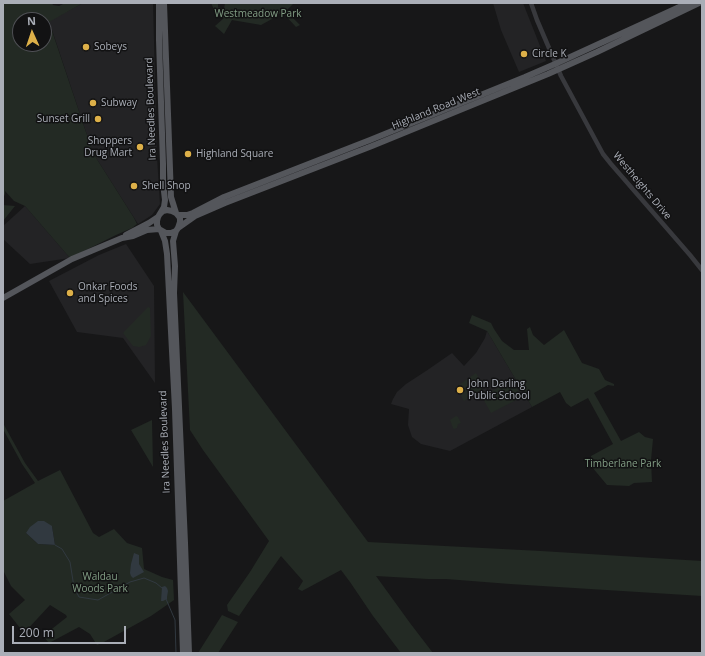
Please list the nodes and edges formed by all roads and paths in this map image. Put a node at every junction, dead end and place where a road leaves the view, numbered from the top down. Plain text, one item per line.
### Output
1 (159, 3) edge
2 (164, 3) edge
3 (531, 3) edge
4 (688, 3) edge
5 (699, 3) edge
6 (557, 67) junction
7 (177, 214) junction
8 (159, 216) junction
9 (160, 230) junction
10 (177, 230) junction
11 (122, 238) junction
12 (702, 270) edge
13 (3, 298) edge
14 (183, 653) edge
15 (189, 653) edge

1 - 8 main road, Ira Needles Boulevard
2 - 7 main road, Ira Needles Boulevard
3 - 6 street, Westheights Drive
4 - 6 main road, Highland Road West
5 - 6 main road, Highland Road West
6 - 7 main road, Highland Road West
6 - 10 main road, Highland Road West
6 - 12 street, Westheights Drive
7 - 8 main road
7 - 10 main road
8 - 9 main road
8 - 11 main road
9 - 10 main road
9 - 11 main road
9 - 14 main road, Ira Needles Boulevard
10 - 15 main road, Ira Needles Boulevard
11 - 13 main road

